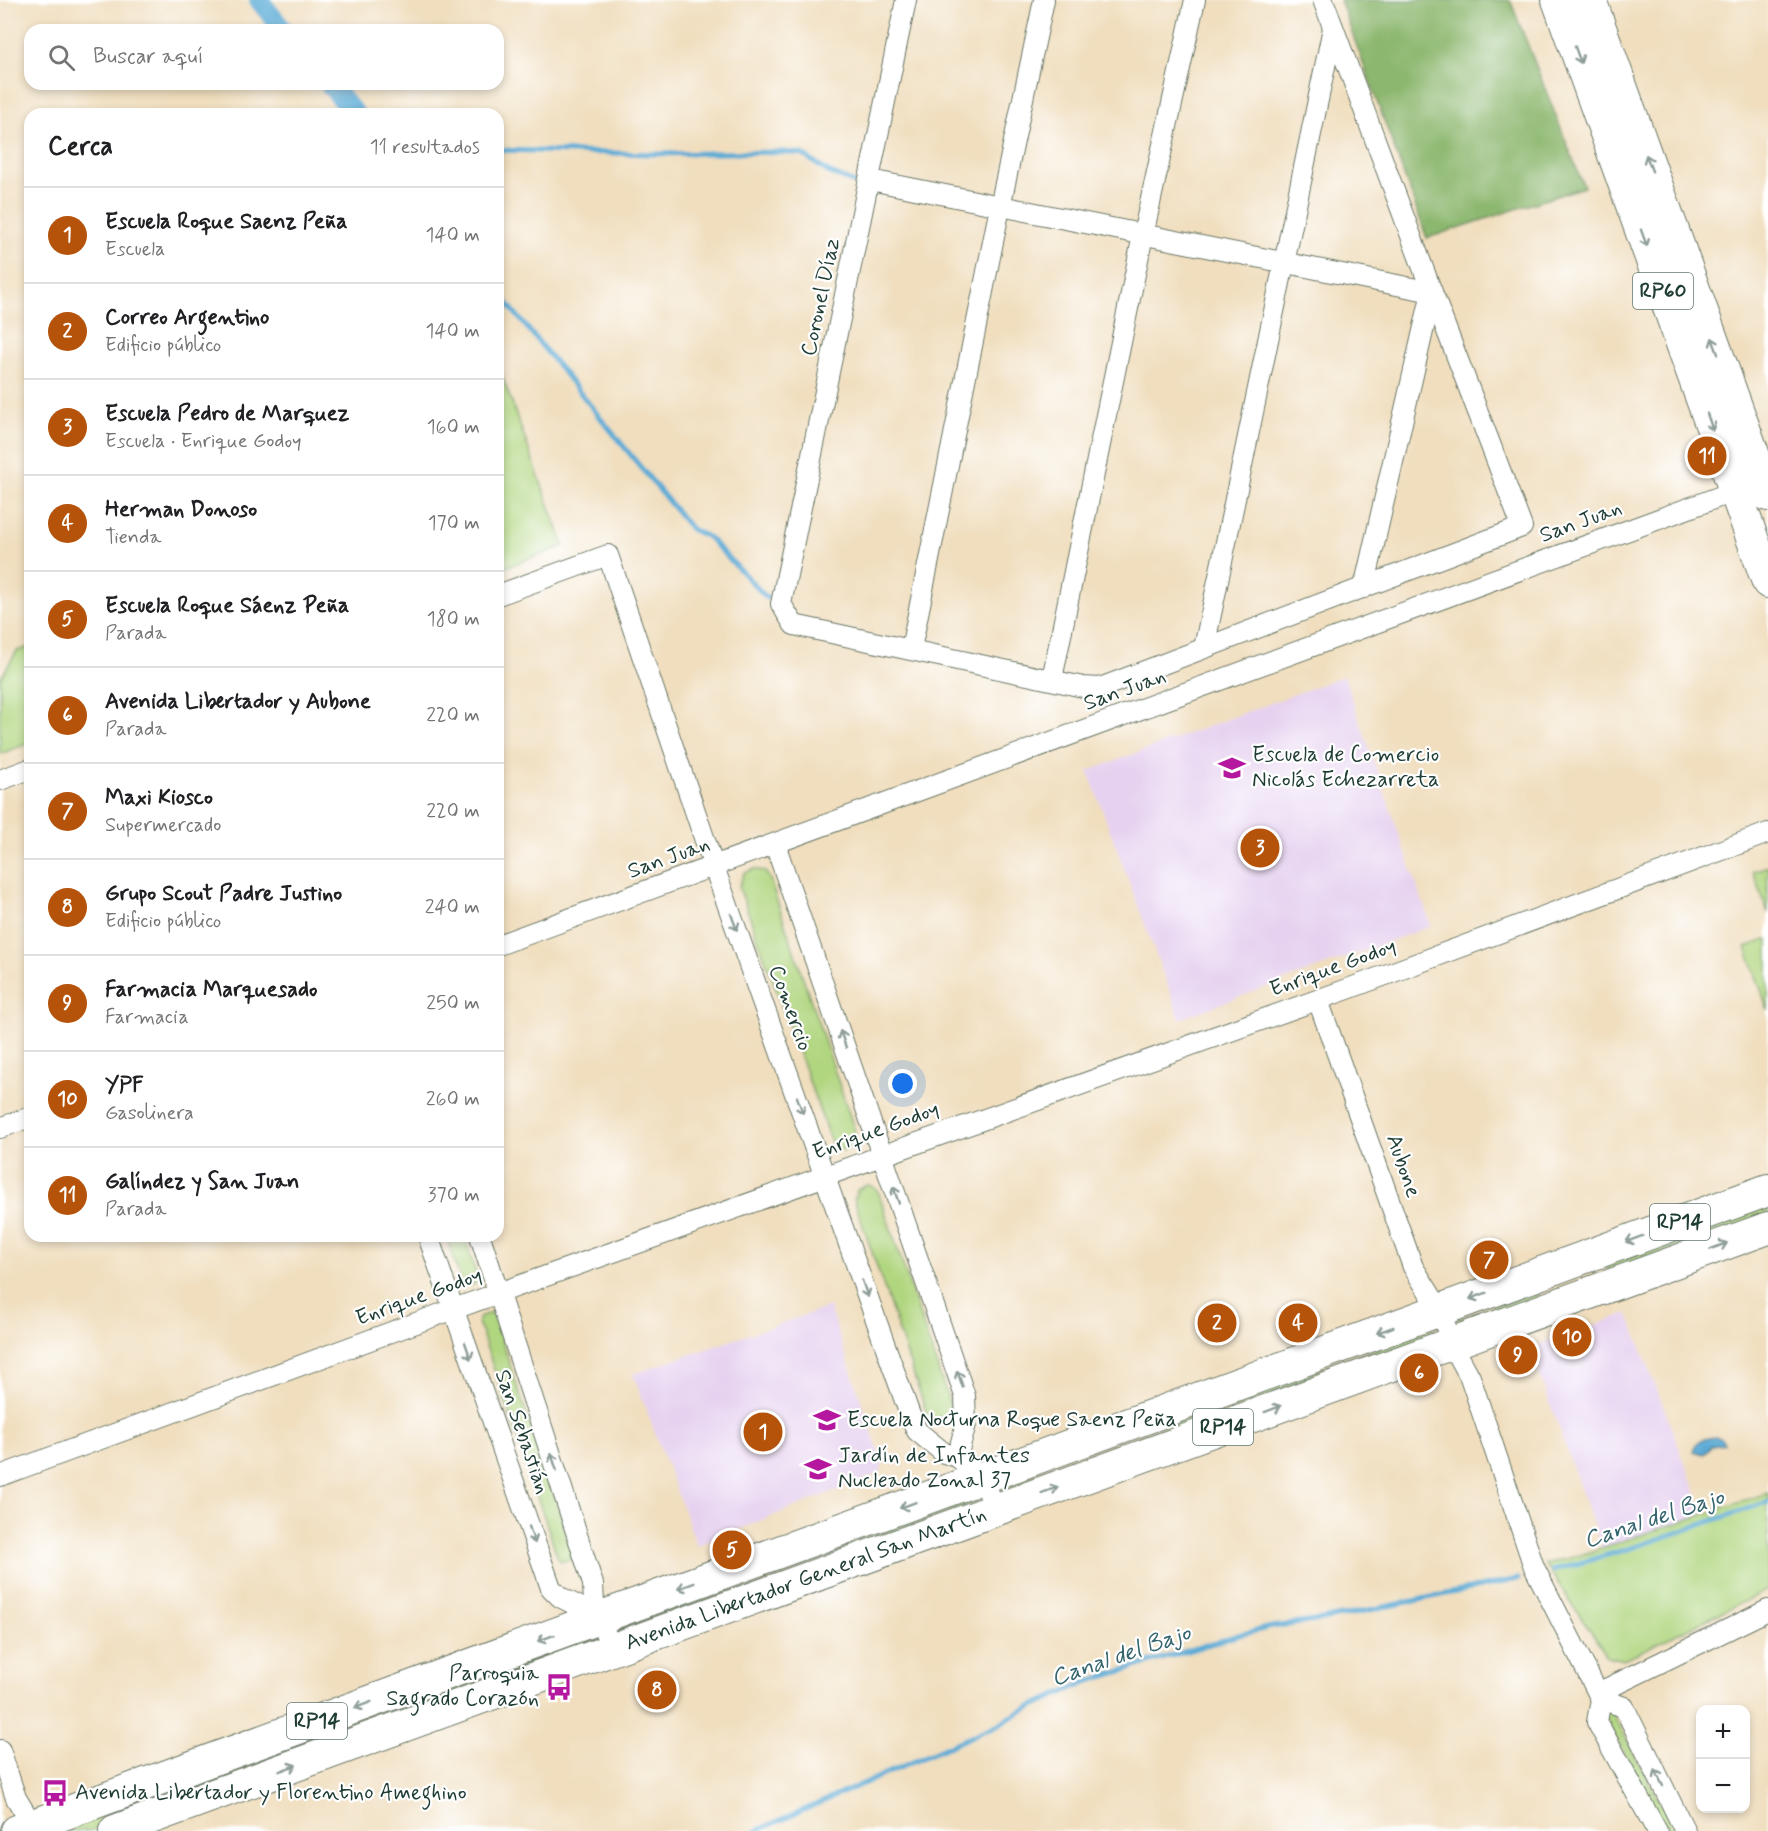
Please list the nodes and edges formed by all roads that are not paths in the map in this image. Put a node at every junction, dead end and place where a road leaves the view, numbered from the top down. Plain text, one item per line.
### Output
1 (906, 0) edge
2 (1044, 0) edge
3 (1195, 0) edge
4 (1323, 0) edge
5 (1558, 0) edge
6 (1590, 0) edge
7 (1333, 28) junction
8 (870, 180) junction
9 (1000, 207) junction
10 (1143, 235) junction
11 (1285, 264) junction
12 (1432, 292) junction
13 (1758, 486) edge
14 (1768, 582) edge
15 (1364, 588) junction
16 (504, 593) edge
17 (1204, 648) junction
18 (911, 649) junction
19 (1052, 680) junction
20 (24, 771) edge
21 (0, 780) edge
22 (1768, 833) edge
23 (775, 844) junction
24 (714, 867) junction
25 (504, 943) edge
26 (1318, 999) junction
27 (24, 1119) edge
28 (0, 1128) edge
29 (883, 1154) junction
30 (825, 1175) junction
31 (1768, 1190) edge
32 (1768, 1228) edge
33 (430, 1242) edge
34 (482, 1242) edge
35 (1592, 1254) junction
36 (1544, 1272) junction
37 (1604, 1288) junction
38 (500, 1293) junction
39 (1556, 1306) junction
40 (454, 1309) junction
41 (1440, 1310) junction
42 (1452, 1344) junction
43 (957, 1457) junction
44 (0, 1476) edge
45 (983, 1477) junction
46 (995, 1510) junction
47 (1768, 1610) edge
48 (601, 1618) junction
49 (612, 1650) junction
50 (1600, 1696) junction
51 (0, 1750) edge
52 (29, 1829) edge
53 (115, 1831) edge
54 (1657, 1831) edge
55 (1685, 1831) edge

1 - 8 street, Coronel Díaz
2 - 9 street
3 - 10 street
4 - 7 street
5 -> 13 main road, RP60
13 -> 6 main road, RP60
7 - 11 street
7 - 12 street
8 - 9 street
8 - 18 street, Coronel Díaz
9 - 10 street
9 - 18 street
10 - 11 street
10 - 19 street
11 - 12 street
11 - 17 street
12 - 15 street
12 - 15 street
13 - 14 main road, RP60
13 - 23 street, San Juan
15 - 17 street
16 - 24 street, Comercio
17 - 19 street
18 - 19 street
20 - 21 street
22 - 26 street, Enrique Godoy
23 - 24 street, San Juan
29 -> 23 street, Comercio
24 - 25 street, San Juan
24 -> 30 street, Comercio
26 - 29 street, Enrique Godoy
26 - 41 street, Aubone
27 - 28 street
29 - 30 street, Enrique Godoy
43 -> 29 street, Comercio
30 - 38 street, Enrique Godoy
30 -> 43 street, Comercio
31 -> 35 main road, Avenida Libertador General San Martín / RP14
37 -> 32 main road, Avenida Libertador General San Martín / RP14
33 - 40 street, San Sebastián
34 - 38 street, San Sebastián
35 - 36 main road, Avenida Libertador General San Martín / RP14
35 - 37 main road
36 - 39 main road
36 -> 41 main road, Avenida Libertador General San Martín / RP14
37 - 39 main road, Avenida Libertador General San Martín / RP14
38 - 40 street, Enrique Godoy
48 -> 38 street, San Sebastián
39 - 42 main road, Avenida Libertador General San Martín / RP14
40 - 44 street, Enrique Godoy
40 -> 48 street, San Sebastián
41 - 42 street, Aubone
41 -> 45 main road, Avenida Libertador General San Martín / RP14
46 -> 42 main road, Avenida Libertador General San Martín / RP14
42 - 50 street, Aubone
43 - 45 street, Comercio
45 - 46 street
45 -> 48 main road, Avenida Libertador General San Martín / RP14
46 - 49 main road, Avenida Libertador General San Martín / RP14
47 - 50 street
48 - 49 street, San Sebastián
48 -> 52 main road, Avenida Libertador General San Martín / RP14
53 -> 49 main road, Avenida Libertador General San Martín / RP14
50 - 54 street
55 -> 50 street
51 - 52 street

